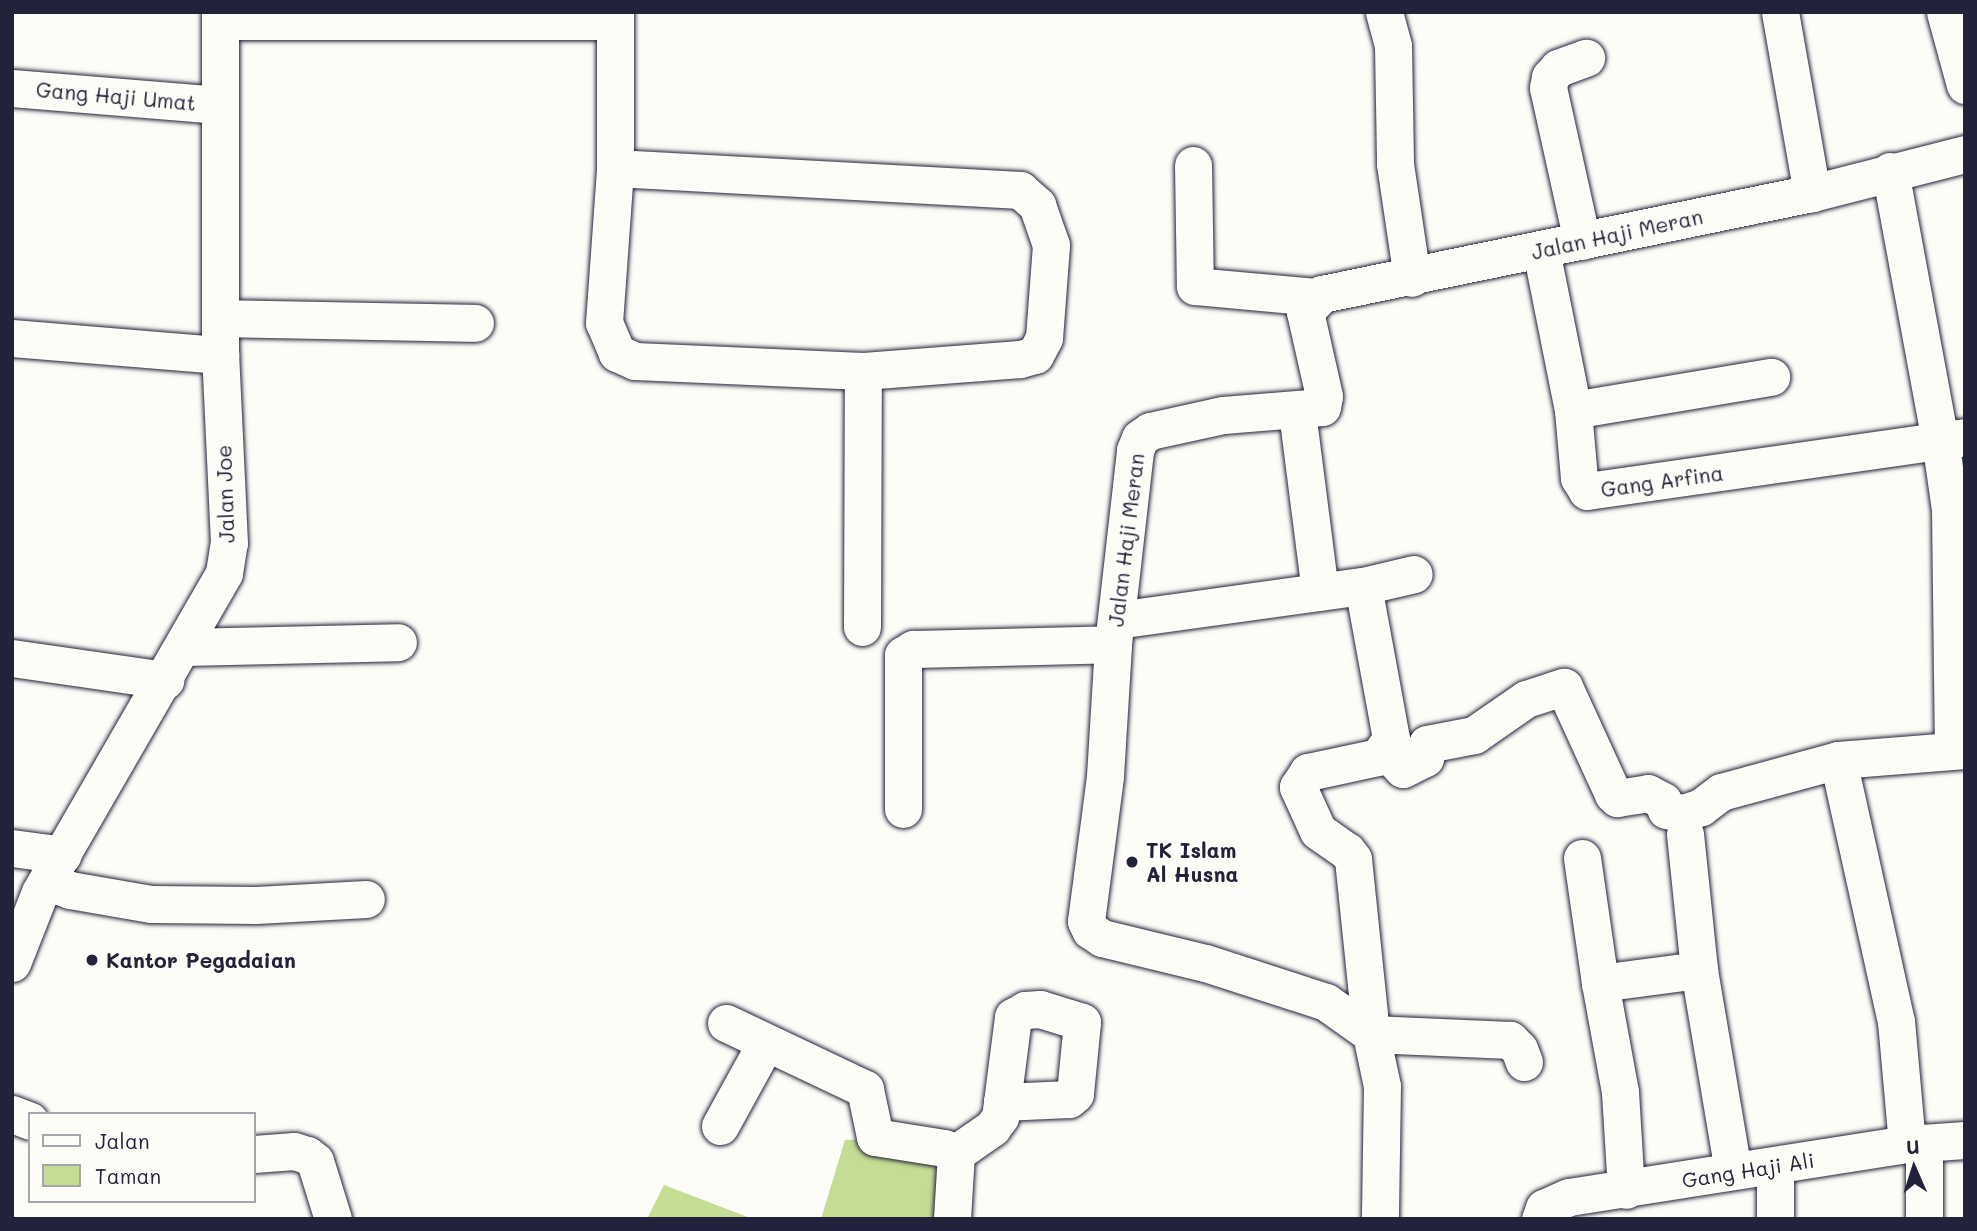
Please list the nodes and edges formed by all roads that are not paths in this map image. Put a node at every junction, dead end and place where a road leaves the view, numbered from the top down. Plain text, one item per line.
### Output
1 (1384, 12) edge
2 (1780, 12) edge
3 (1945, 12) edge
4 (220, 17) edge
5 (615, 17) edge
6 (1586, 58) dead end
7 (1965, 85) edge
8 (12, 88) edge
9 (219, 105) junction
10 (1965, 154) edge
11 (1193, 165) dead end
12 (615, 168) junction
13 (1890, 171) junction
14 (1812, 193) junction
15 (1582, 241) junction
16 (1541, 250) junction
17 (1412, 278) junction
18 (1317, 297) junction
19 (221, 318) junction
20 (475, 323) dead end
21 (12, 338) edge
22 (220, 355) junction
23 (863, 371) junction
24 (1771, 377) dead end
25 (1573, 410) junction
26 (1297, 412) junction
27 (1952, 439) edge
28 (1414, 574) dead end
29 (1363, 586) junction
30 (1320, 592) junction
31 (862, 627) dead end
32 (1115, 632) junction
33 (398, 642) dead end
34 (184, 647) junction
35 (12, 659) edge
36 (165, 680) junction
37 (1385, 750) junction
38 (1959, 750) edge
39 (1838, 760) junction
40 (903, 809) dead end
41 (1685, 834) dead end
42 (12, 848) edge
43 (1582, 858) dead end
44 (55, 869) junction
45 (366, 900) dead end
46 (12, 963) edge
47 (1699, 970) junction
48 (1600, 983) junction
49 (726, 1023) dead end
50 (1371, 1034) junction
51 (765, 1044) junction
52 (1524, 1062) dead end
53 (1002, 1102) dead end
54 (720, 1126) dead end
55 (1965, 1140) edge
56 (1915, 1145) junction
57 (956, 1153) junction
58 (256, 1154) edge
59 (1775, 1167) junction
60 (1733, 1170) junction
61 (1626, 1190) junction
62 (333, 1219) edge
63 (952, 1219) edge
64 (1380, 1219) edge
65 (1540, 1219) edge
66 (1775, 1219) edge
67 (1924, 1219) edge

1 - 17 street
2 - 14 street
3 - 7 street
4 - 5 street
4 - 9 street, Jalan Joe
5 - 12 street
6 - 15 street
8 - 9 street, Gang Haji Umat
9 - 19 street, Jalan Joe
10 - 13 street, Jalan Haji Meran
11 - 18 street
12 - 23 street
12 - 23 street
13 - 14 street, Jalan Haji Meran
13 - 27 street
14 - 15 street, Jalan Haji Meran
15 - 16 street, Jalan Haji Meran
16 - 17 street, Jalan Haji Meran
16 - 25 street, Gang Arfina
17 - 18 street, Jalan Haji Meran
18 - 26 street, Jalan Haji Meran
19 - 20 street
19 - 22 street, Jalan Joe
21 - 22 street
22 - 34 street, Jalan Joe
23 - 31 street
24 - 25 street
25 - 27 street, Gang Arfina
26 - 30 street
26 - 32 street, Jalan Haji Meran
27 - 38 street
28 - 29 street
29 - 30 street
29 - 37 street
30 - 32 street
32 - 40 street
32 - 50 street, Jalan Haji Meran
33 - 34 street
34 - 36 street, Jalan Joe
35 - 36 street
36 - 44 street, Jalan Joe
37 - 39 street
37 - 50 street
38 - 39 street
39 - 56 street
41 - 47 street
42 - 44 street
43 - 48 street
44 - 45 street
44 - 46 street, Jalan Joe
47 - 48 street
47 - 60 street
48 - 61 street
49 - 51 street
50 - 52 street
50 - 64 street
51 - 54 street
51 - 57 street
53 - 57 street
55 - 56 street, Gang Haji Ali
56 - 59 street, Gang Haji Ali
56 - 67 street
57 - 63 street
58 - 62 street
59 - 60 street, Gang Haji Ali
59 - 66 street
60 - 61 street, Gang Haji Ali
61 - 65 street, Gang Haji Ali

